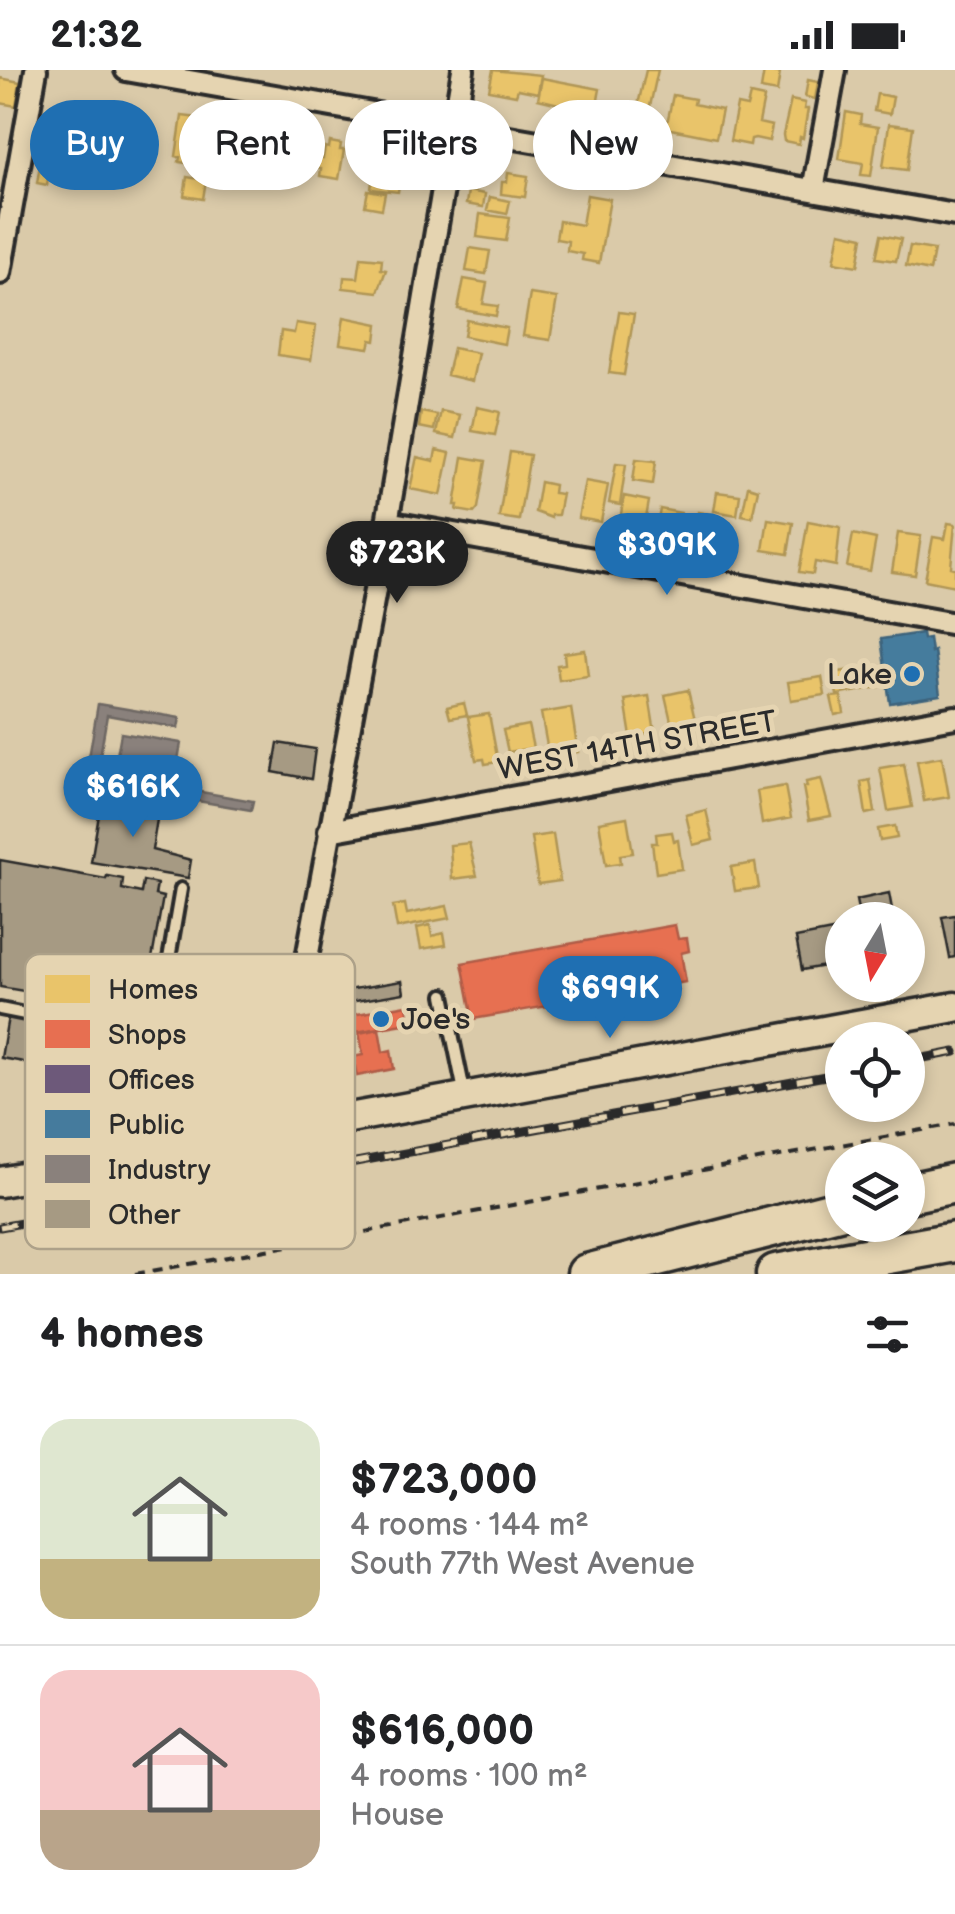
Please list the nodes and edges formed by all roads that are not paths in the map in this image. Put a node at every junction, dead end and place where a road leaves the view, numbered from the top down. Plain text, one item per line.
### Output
1 (36, 70) edge
2 (126, 70) edge
3 (463, 70) edge
4 (835, 70) edge
5 (458, 100) edge
6 (345, 108) edge
7 (513, 137) edge
8 (442, 190) edge
9 (813, 190) junction
10 (955, 216) edge
11 (0, 274) edge
12 (387, 522) junction
13 (955, 624) edge
14 (955, 717) edge
15 (329, 832) junction
16 (181, 890) dead end
17 (169, 954) edge
18 (307, 954) edge
19 (444, 995) dead end
20 (955, 1007) edge
21 (0, 1009) edge
22 (25, 1014) edge
23 (465, 1096) junction
24 (355, 1116) edge
25 (25, 1177) edge
26 (0, 1182) edge
27 (955, 1182) edge
28 (925, 1189) edge
29 (825, 1213) edge
30 (955, 1242) edge
31 (587, 1274) edge
32 (776, 1274) edge

1 - 11 street
2 - 6 street
3 - 5 street
4 - 9 street
7 - 9 street
8 - 12 street
9 - 10 street
12 - 13 street
12 - 15 street
14 - 15 street, WEST 14TH STREET
15 - 18 street
16 - 17 lane
19 - 23 lane
20 - 23 main road
21 - 22 lane
23 - 24 main road
25 - 26 main road
27 - 28 highway
29 - 31 highway
30 - 32 highway

